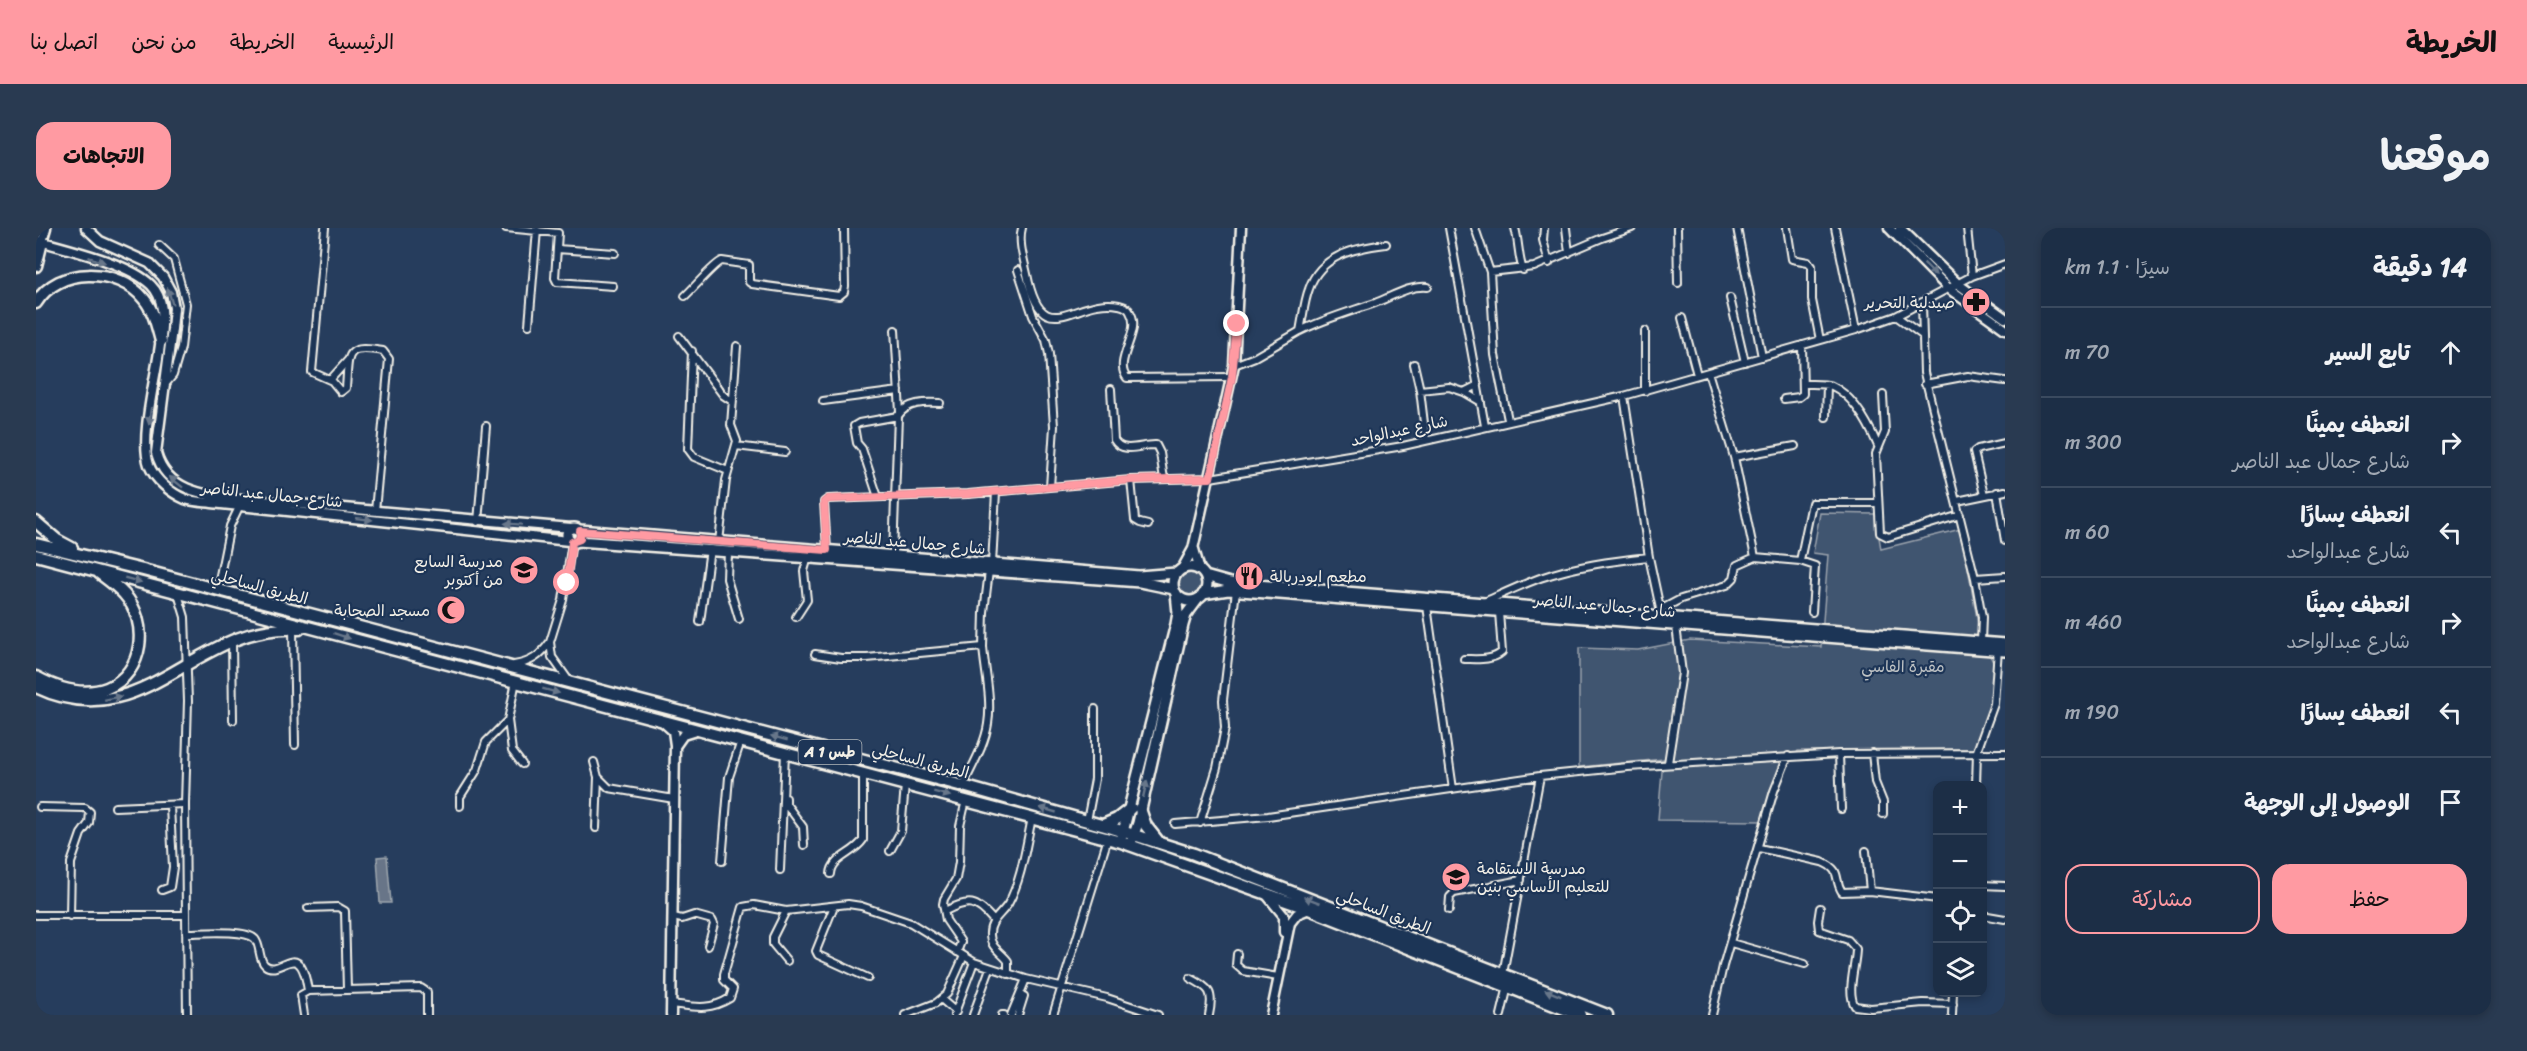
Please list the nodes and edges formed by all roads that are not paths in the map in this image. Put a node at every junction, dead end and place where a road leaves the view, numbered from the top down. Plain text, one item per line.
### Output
1 (46, 228) edge
2 (86, 228) edge
3 (325, 228) edge
4 (506, 228) edge
5 (844, 228) edge
6 (1022, 228) edge
7 (1240, 228) edge
8 (1449, 228) edge
9 (1475, 228) edge
10 (1515, 228) edge
11 (1544, 228) edge
12 (1566, 228) edge
13 (1632, 228) edge
14 (1677, 228) edge
15 (1737, 228) edge
16 (1787, 228) edge
17 (1835, 228) edge
18 (1889, 228) edge
19 (1900, 228) edge
20 (1967, 228) edge
21 (537, 230) junction
22 (39, 241) edge
23 (1386, 244) dead end
24 (159, 245) dead end
25 (557, 249) junction
26 (615, 253) dead end
27 (1569, 253) junction
28 (1549, 263) junction
29 (2005, 264) edge
30 (36, 266) edge
31 (1018, 270) dead end
32 (1523, 270) junction
33 (1490, 272) junction
34 (1972, 276) junction
35 (1678, 283) dead end
36 (1958, 284) junction
37 (613, 286) dead end
38 (1428, 287) dead end
39 (1948, 288) junction
40 (685, 297) dead end
41 (1730, 298) dead end
42 (36, 303) edge
43 (1922, 303) junction
44 (1896, 316) junction
45 (1683, 318) dead end
46 (2005, 318) edge
47 (529, 325) dead end
48 (2005, 328) edge
49 (895, 330) dead end
50 (1856, 330) junction
51 (1300, 331) junction
52 (1645, 331) dead end
53 (1922, 335) junction
54 (679, 336) dead end
55 (1820, 340) junction
56 (161, 341) junction
57 (1803, 345) junction
58 (737, 346) dead end
59 (692, 351) junction
60 (1762, 357) junction
61 (348, 360) junction
62 (1745, 362) junction
63 (1414, 364) dead end
64 (1233, 365) junction
65 (1708, 372) junction
66 (1697, 375) junction
67 (1232, 377) junction
68 (330, 380) junction
69 (2005, 381) edge
70 (1803, 384) junction
71 (1925, 384) junction
72 (1478, 385) junction
73 (1827, 385) junction
74 (164, 386) junction
75 (1111, 389) dead end
76 (1420, 390) junction
77 (899, 391) junction
78 (1645, 391) junction
79 (1464, 392) junction
80 (1883, 395) dead end
81 (1624, 396) junction
82 (1784, 399) dead end
83 (732, 401) junction
84 (823, 401) dead end
85 (1481, 402) junction
86 (940, 403) dead end
87 (899, 414) junction
88 (1826, 417) dead end
89 (1508, 420) junction
90 (486, 426) dead end
91 (1485, 426) junction
92 (1426, 440) junction
93 (2005, 442) edge
94 (736, 446) junction
95 (1795, 446) dead end
96 (1878, 446) junction
97 (785, 452) dead end
98 (1734, 457) junction
99 (728, 471) junction
100 (1210, 478) junction
101 (1164, 479) junction
102 (1131, 480) junction
103 (1050, 487) junction
104 (2005, 491) edge
105 (996, 492) junction
106 (1997, 492) junction
107 (1984, 495) junction
108 (878, 496) junction
109 (897, 496) junction
110 (1957, 501) junction
111 (241, 503) junction
112 (1878, 503) junction
113 (375, 510) junction
114 (1960, 515) junction
115 (36, 522) edge
116 (478, 522) junction
117 (1148, 525) dead end
118 (574, 536) junction
119 (2005, 541) edge
120 (719, 542) junction
121 (36, 544) edge
122 (710, 549) junction
123 (1193, 549) junction
124 (728, 550) junction
125 (827, 550) junction
126 (36, 555) edge
127 (893, 555) junction
128 (89, 556) junction
129 (808, 557) junction
130 (1649, 557) junction
131 (1755, 557) junction
132 (1800, 561) junction
133 (991, 567) junction
134 (94, 570) junction
135 (1179, 571) junction
136 (1202, 573) junction
137 (2005, 576) edge
138 (1975, 578) junction
139 (217, 590) junction
140 (1236, 590) junction
141 (1175, 591) junction
142 (177, 592) junction
143 (1200, 596) junction
144 (1480, 603) junction
145 (1427, 606) junction
146 (1499, 612) junction
147 (1812, 612) dead end
148 (1661, 614) junction
149 (796, 617) dead end
150 (739, 619) dead end
151 (700, 622) dead end
152 (1676, 626) junction
153 (293, 628) junction
154 (321, 629) junction
155 (232, 639) junction
156 (550, 642) junction
157 (1981, 642) junction
158 (2002, 646) edge
159 (983, 647) junction
160 (815, 654) dead end
161 (1464, 659) dead end
162 (186, 664) junction
163 (509, 666) junction
164 (36, 677) edge
165 (516, 681) junction
166 (571, 684) junction
167 (36, 687) edge
168 (1095, 709) dead end
169 (659, 719) junction
170 (233, 720) dead end
171 (508, 720) junction
172 (700, 730) junction
173 (741, 740) junction
174 (295, 745) dead end
175 (675, 745) junction
176 (1977, 751) junction
177 (785, 752) junction
178 (1872, 753) junction
179 (2005, 753) edge
180 (1839, 754) junction
181 (1788, 756) junction
182 (594, 762) dead end
183 (1668, 763) junction
184 (522, 764) dead end
185 (785, 765) junction
186 (863, 773) junction
187 (1540, 776) junction
188 (598, 777) junction
189 (1976, 781) edge
190 (905, 784) junction
191 (963, 786) junction
192 (1453, 789) junction
193 (674, 799) junction
194 (966, 800) junction
195 (185, 804) junction
196 (170, 806) junction
197 (460, 806) dead end
198 (40, 807) dead end
199 (115, 807) dead end
200 (1135, 809) junction
201 (1841, 809) dead end
202 (1883, 814) dead end
203 (1032, 818) junction
204 (1087, 821) junction
205 (1200, 823) junction
206 (1175, 824) dead end
207 (1101, 825) junction
208 (596, 828) dead end
209 (1108, 838) junction
210 (1127, 838) junction
211 (1161, 843) junction
212 (804, 845) dead end
213 (1759, 848) junction
214 (890, 851) dead end
215 (1866, 851) dead end
216 (723, 861) dead end
217 (780, 870) dead end
218 (831, 874) dead end
219 (1521, 880) junction
220 (1987, 885) edge
221 (2005, 886) edge
222 (162, 890) dead end
223 (1870, 891) junction
224 (1265, 894) junction
225 (1933, 897) edge
226 (834, 906) junction
227 (308, 908) dead end
228 (1820, 908) dead end
229 (1309, 909) junction
230 (1449, 910) dead end
231 (786, 911) junction
232 (945, 911) junction
233 (36, 915) edge
234 (186, 915) junction
235 (70, 916) junction
236 (1987, 916) edge
237 (673, 917) junction
238 (2005, 919) edge
239 (993, 920) junction
240 (186, 933) junction
241 (1731, 943) junction
242 (708, 946) dead end
243 (1425, 948) junction
244 (957, 952) junction
245 (1237, 954) dead end
246 (964, 956) junction
247 (1281, 959) junction
248 (787, 961) dead end
249 (974, 962) junction
250 (1805, 964) dead end
251 (990, 968) junction
252 (1008, 974) junction
253 (1503, 974) junction
254 (1278, 977) junction
255 (868, 978) dead end
256 (1190, 978) dead end
257 (1026, 979) junction
258 (1062, 986) junction
259 (1508, 986) junction
260 (347, 990) junction
261 (308, 991) junction
262 (1024, 996) dead end
263 (1953, 997) edge
264 (941, 999) junction
265 (671, 1004) junction
266 (1953, 1004) junction
267 (955, 1013) edge
268 (187, 1015) edge
269 (304, 1015) edge
270 (427, 1015) edge
271 (671, 1015) edge
272 (905, 1015) edge
273 (973, 1015) edge
274 (1011, 1015) edge
275 (1018, 1015) edge
276 (1053, 1015) edge
277 (1158, 1015) edge
278 (1209, 1015) edge
279 (1271, 1015) edge
280 (1501, 1015) edge
281 (1580, 1015) edge
282 (1607, 1015) edge
283 (1712, 1015) edge
284 (1952, 1015) edge

1 - 22 main road
74 -> 2 main road, شارع جمال عبد الناصر
3 - 68 street
4 - 21 street
5 - 40 street
6 - 67 street
7 - 64 main road
8 - 72 street
9 - 33 street
10 - 32 street
11 - 28 street
12 - 27 street
13 - 27 street
14 - 35 street
15 - 60 street
16 - 55 street
17 - 50 street
18 -> 39 main road
19 - 36 main road
20 - 34 street
21 - 25 street
21 - 47 street
22 - 30 highway
22 -> 56 main road, شارع جمال عبد الناصر
23 - 51 street
24 - 74 street
25 - 26 street
25 - 37 street
27 - 28 street
28 - 32 street
29 - 34 street, شارع عبدالواحد
31 - 103 street
32 - 33 street
33 - 89 street
34 - 36 street, شارع عبدالواحد
36 - 39 street, شارع عبدالواحد
36 - 46 main road
38 - 51 street
39 - 43 street, شارع عبدالواحد
39 - 48 main road
41 - 62 street
42 - 56 highway
43 - 44 street, شارع عبدالواحد
43 - 53 street
44 - 50 street, شارع عبدالواحد
44 - 53 street
45 - 66 street
49 - 77 street
50 - 55 street, شارع عبدالواحد
51 - 64 street
52 - 78 street
53 - 71 street
54 - 59 street
55 - 57 street, شارع عبدالواحد
56 -> 111 main road, شارع جمال عبد الناصر
57 - 60 street, شارع عبدالواحد
57 - 70 street
58 - 83 street
59 - 83 street
59 - 99 street
60 - 62 street, شارع عبدالواحد
61 - 68 street
61 - 68 street
61 - 113 street
62 - 65 street, شارع عبدالواحد
63 - 76 street
64 - 67 main road
65 - 66 street, شارع عبدالواحد
65 - 98 street
66 - 78 street, شارع عبدالواحد
67 - 100 main road
69 - 71 street
70 - 73 street
70 - 82 street
71 - 110 street
72 - 79 street
72 - 85 street
73 - 88 street
73 - 96 street
111 -> 74 main road, شارع جمال عبد الناصر
75 - 101 street
76 - 79 street
76 - 92 street
77 - 84 street
77 - 87 street
78 - 81 street, شارع عبدالواحد
79 - 85 street
80 - 96 street
81 - 89 street, شارع عبدالواحد
81 - 130 street
83 - 94 street
85 - 91 street
86 - 87 street
87 - 108 street
87 - 109 street
89 - 91 street, شارع عبدالواحد
90 - 116 street
91 - 92 street, شارع عبدالواحد
92 - 100 street, شارع عبدالواحد
93 - 107 street
94 - 97 street
94 - 99 street
95 - 98 street
96 - 112 street
98 - 131 street
99 - 120 street
100 - 101 street, شارع عبدالواحد
100 - 123 main road
101 - 102 street, شارع عبدالواحد
102 - 103 street, شارع عبدالواحد
102 - 117 street
103 - 105 street, شارع عبدالواحد
104 - 106 street
105 - 109 street, شارع عبدالواحد
105 - 133 street
106 - 107 street
106 - 119 street
107 - 110 street
108 - 109 street, شارع عبدالواحد
108 - 125 street, شارع عبدالواحد
109 - 127 street
110 - 114 street
111 - 113 main road, شارع جمال عبد الناصر
111 -> 118 main road, شارع جمال عبد الناصر
111 - 139 street
112 - 114 street
112 - 132 street
113 - 116 main road, شارع جمال عبد الناصر
114 - 138 street
115 - 128 highway
118 -> 116 main road, شارع جمال عبد الناصر
118 - 120 main road, شارع جمال عبد الناصر
118 - 122 main road, شارع جمال عبد الناصر
118 - 156 street
120 - 125 main road, شارع جمال عبد الناصر
121 - 128 highway, الطريق الساحلي / A 1 طس
122 - 124 main road, شارع جمال عبد الناصر
122 - 151 street
123 - 135 main road
123 - 136 main road
124 - 129 main road, شارع جمال عبد الناصر
124 - 150 street
125 - 127 main road, شارع جمال عبد الناصر
126 - 134 highway, الطريق الساحلي
127 - 133 main road, شارع جمال عبد الناصر
128 - 139 highway, الطريق الساحلي / A 1 طس
129 - 133 main road, شارع جمال عبد الناصر
129 - 149 street
130 - 144 street
130 - 148 street
131 - 132 street
131 - 148 street
132 - 147 street
133 - 135 main road, شارع جمال عبد الناصر
133 - 141 main road, شارع جمال عبد الناصر
133 - 159 street
134 -> 142 highway, الطريق الساحلي
134 - 164 highway
135 - 136 main road
135 - 141 main road
136 - 143 main road
136 - 144 main road, شارع جمال عبد الناصر
137 - 138 street
138 - 157 street
139 - 163 highway, الطريق الساحلي / A 1 طس
140 - 143 main road, شارع جمال عبد الناصر
140 - 145 main road, شارع جمال عبد الناصر
140 - 205 street
141 - 143 main road
141 - 200 main road
142 - 154 highway, الطريق الساحلي
142 - 162 street
200 -> 143 main road
144 - 148 main road, شارع جمال عبد الناصر
145 - 146 main road, شارع جمال عبد الناصر
145 - 192 street
146 - 152 main road, شارع جمال عبد الناصر
146 - 161 street
148 - 157 main road, شارع جمال عبد الناصر
152 - 158 main road, شارع جمال عبد الناصر
152 - 183 street
153 - 154 highway
153 - 155 highway
153 - 174 street
154 -> 165 highway, الطريق الساحلي
155 - 162 highway
155 - 170 street
156 - 163 street
156 - 166 street
157 - 158 main road, شارع جمال عبد الناصر
158 - 176 street
159 - 160 street
159 - 191 street
167 -> 162 highway
162 - 195 street
163 - 166 highway, الطريق الساحلي / A 1 طس
165 -> 169 highway, الطريق الساحلي
165 - 171 street
191 -> 166 highway, الطريق الساحلي / A 1 طس
168 - 204 street
169 - 172 highway, الطريق الساحلي
169 - 175 main road
171 - 184 street
171 - 197 street
172 - 173 highway, الطريق الساحلي
172 - 175 main road
173 - 177 highway, الطريق الساحلي
173 - 216 street
175 - 193 main road
176 - 178 street
176 - 179 street
176 - 189 street
177 - 185 street
177 - 186 highway, الطريق الساحلي
178 - 180 street
178 - 202 street
180 - 181 street
180 - 201 street
181 - 183 street
181 - 213 street
182 - 188 street
183 - 187 street
185 - 212 street
185 - 217 street
186 - 190 highway, الطريق الساحلي
186 - 218 street
187 - 192 street
187 - 219 street
188 - 193 street
188 - 208 street
190 -> 194 highway, الطريق الساحلي
190 - 214 street
204 -> 191 highway, الطريق الساحلي / A 1 طس
192 - 205 street
193 - 237 main road
194 - 203 highway, الطريق الساحلي
194 - 232 street
195 - 196 street
195 - 234 street
196 - 199 street
196 - 222 street
198 - 235 street
200 - 207 highway
200 - 210 main road
200 - 211 highway
203 - 209 highway, الطريق الساحلي
203 - 239 street
204 - 207 highway, الطريق الساحلي / A 1 طس
205 - 206 street
207 - 210 highway, الطريق الساحلي / A 1 طس
209 - 210 highway, الطريق الساحلي
209 - 258 street
210 - 211 highway, الطريق الساحلي / A 1 طس
210 - 224 highway, الطريق الساحلي
243 -> 211 highway, الطريق الساحلي / A 1 طس
213 - 223 street
213 - 241 street
215 - 223 street
219 - 230 street
219 - 253 street
220 - 221 street
223 - 225 street
224 - 229 highway, الطريق الساحلي
224 - 247 main road
226 - 231 street
226 - 244 street
226 - 255 street
227 - 260 street
228 - 266 street
229 - 243 highway, الطريق الساحلي
229 - 247 main road
231 - 248 street
231 - 265 street
232 - 239 street
232 - 244 street
233 - 235 street
234 - 235 street
234 - 240 street
236 - 238 street
237 - 242 street
237 - 265 main road
239 - 252 street
240 - 261 street
240 - 268 street
241 - 250 street
241 - 283 street
243 - 253 highway, الطريق الساحلي / A 1 طس
243 - 259 highway, الطريق الساحلي
244 - 246 street
245 - 254 street
246 - 249 street
246 - 264 street
247 - 254 main road
249 - 251 street
249 - 267 street
251 - 252 street
251 - 273 street
252 - 257 street
282 -> 253 highway, الطريق الساحلي / A 1 طس
254 - 279 main road
256 - 278 street
257 - 258 street
257 - 274 street
258 - 276 street
258 - 277 street
259 - 280 street
259 - 281 highway, الطريق الساحلي
260 - 261 street
260 - 270 street
261 - 269 street
262 - 275 street
263 - 266 street
264 - 267 street
264 - 272 street
265 - 271 main road
266 - 284 street

